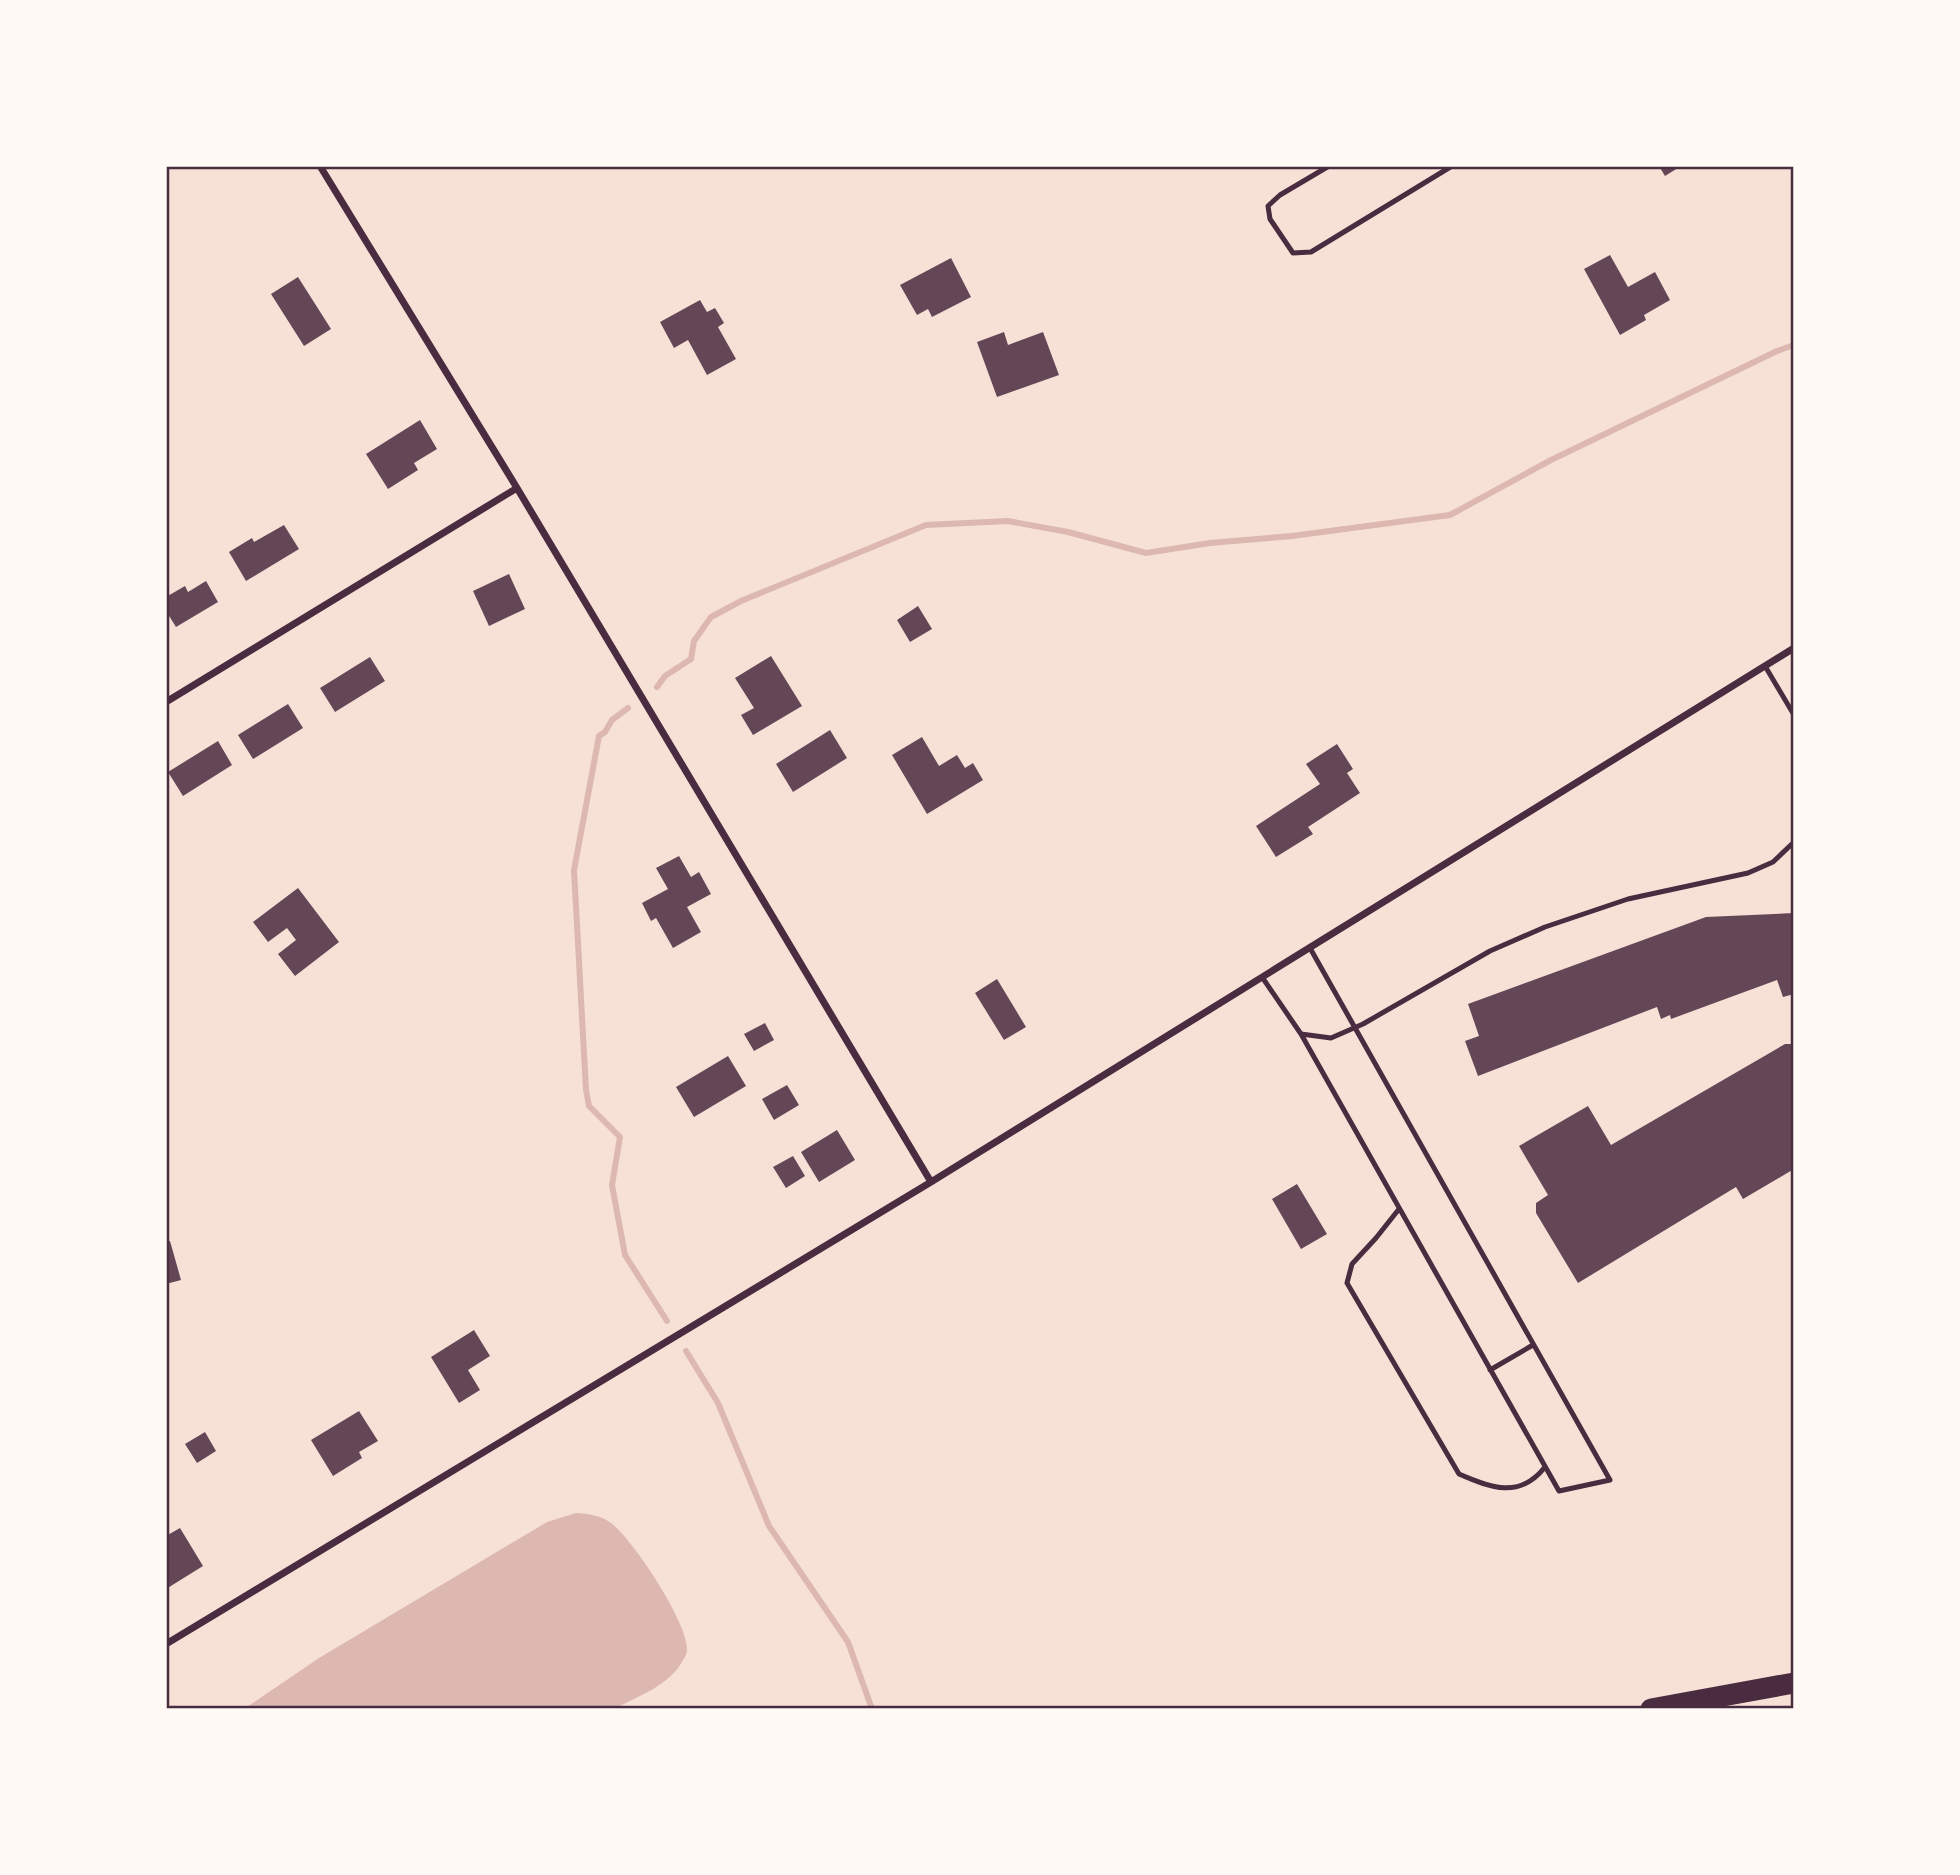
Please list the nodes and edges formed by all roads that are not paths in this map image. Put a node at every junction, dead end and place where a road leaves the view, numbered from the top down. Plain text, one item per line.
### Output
1 (320, 166) edge
2 (1329, 166) edge
3 (1452, 166) edge
4 (1442, 169) edge
5 (517, 488) junction
6 (1794, 648) edge
7 (1765, 666) junction
8 (166, 702) edge
9 (1794, 715) edge
10 (1794, 842) edge
11 (1310, 948) junction
12 (1262, 977) junction
13 (1355, 1027) junction
14 (1301, 1034) junction
15 (931, 1182) junction
16 (1399, 1209) junction
17 (1534, 1345) junction
18 (1490, 1370) junction
19 (1545, 1467) junction
20 (166, 1644) edge
21 (1794, 1683) edge
22 (1651, 1709) edge

1 - 5 street
2 - 4 lane
3 - 4 lane
5 - 8 street
5 - 15 street
6 - 7 street
7 - 9 lane
7 - 11 street
10 - 13 lane
11 - 12 street
11 - 13 lane
12 - 14 lane
12 - 15 street
13 - 14 lane
13 - 17 lane
14 - 16 lane
15 - 20 street
16 - 18 lane
16 - 19 lane
17 - 18 lane
17 - 19 lane
18 - 19 lane
21 - 22 highway

